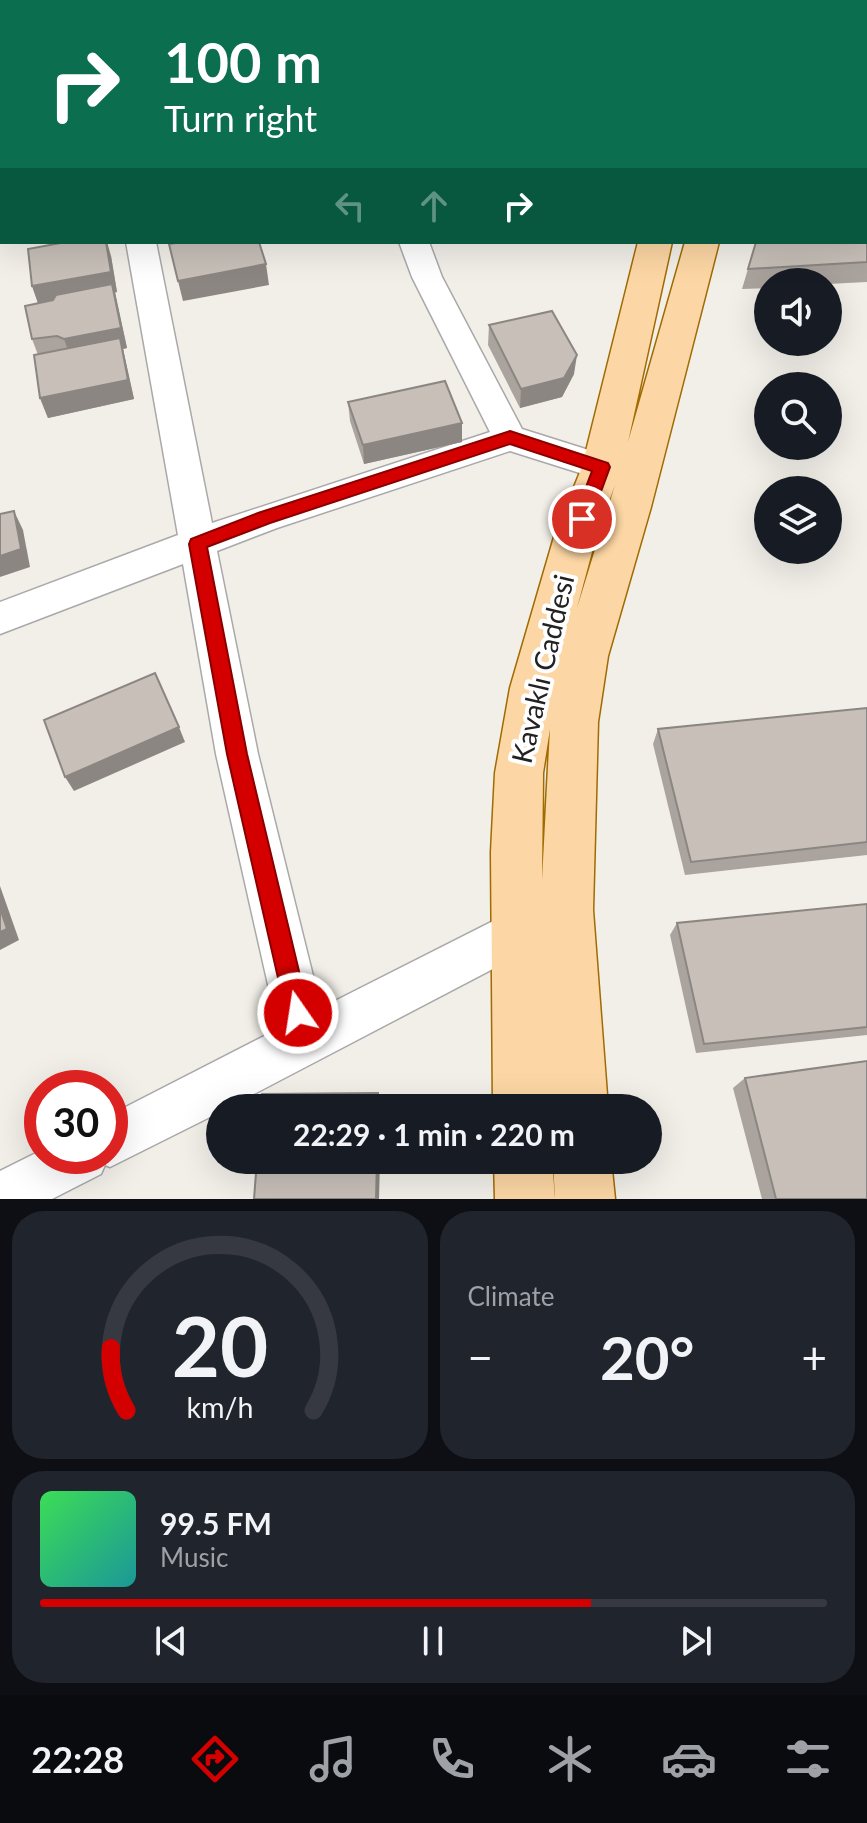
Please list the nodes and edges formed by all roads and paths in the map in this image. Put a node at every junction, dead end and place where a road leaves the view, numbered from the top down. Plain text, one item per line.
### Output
1 (141, 244) edge
2 (415, 244) edge
3 (655, 244) edge
4 (701, 244) edge
5 (510, 438) junction
6 (602, 467) junction
7 (198, 544) junction
8 (0, 618) edge
9 (517, 932) junction
10 (305, 1042) junction
11 (522, 1094) edge
12 (578, 1094) edge
13 (128, 1133) edge
14 (47, 1174) edge
15 (524, 1174) edge
16 (583, 1174) edge
17 (0, 1198) edge
18 (525, 1199) edge
19 (585, 1199) edge

1 - 7 street
2 - 5 street
3 - 6 main road, Kavaklı Caddesi
4 - 12 main road, Kavaklı Caddesi
5 - 6 street
5 - 7 street
6 - 9 main road, Kavaklı Caddesi
7 - 8 street
7 - 10 street
9 - 10 street
9 - 11 main road, Kavaklı Caddesi
10 - 13 street
14 - 17 street
15 - 18 main road
16 - 19 main road

